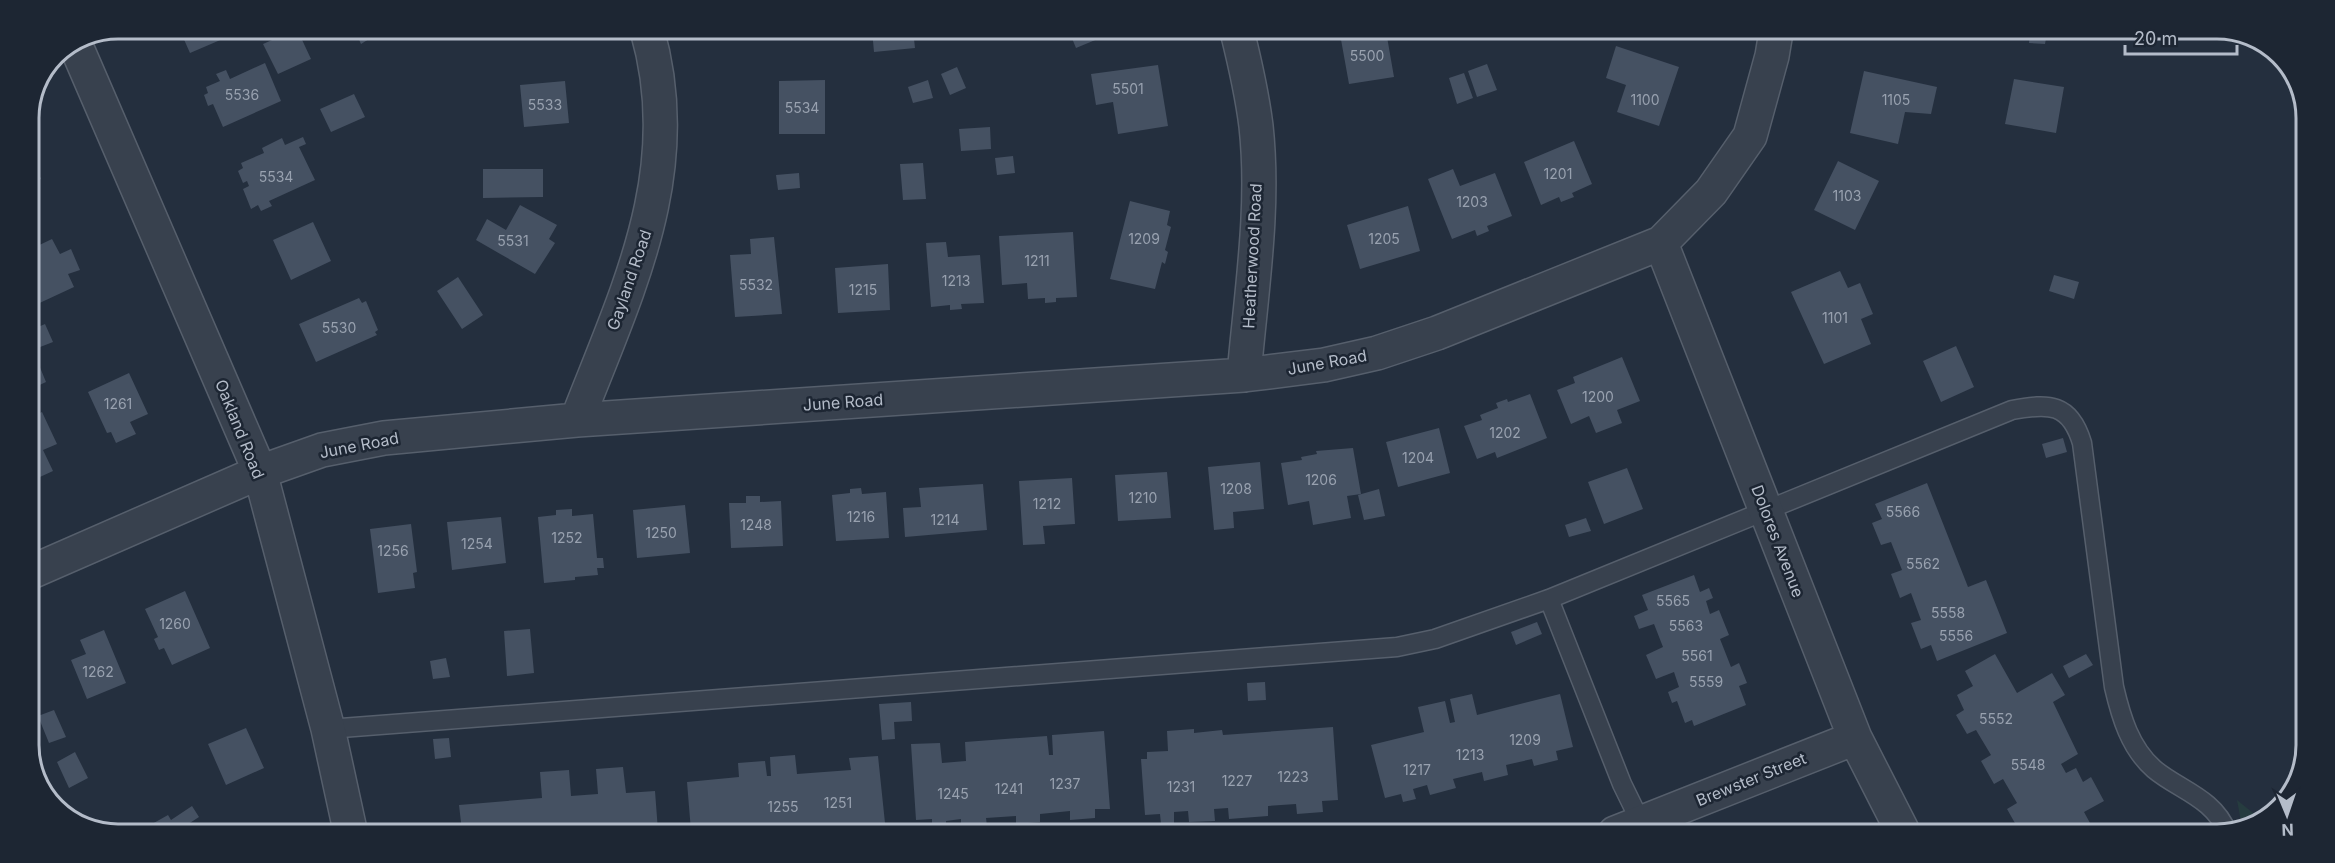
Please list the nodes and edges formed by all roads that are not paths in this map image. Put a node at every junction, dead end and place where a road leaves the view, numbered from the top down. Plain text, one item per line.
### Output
1 (650, 39) edge
2 (1239, 39) edge
3 (1775, 39) edge
4 (78, 50) edge
5 (1662, 243) junction
6 (1244, 375) junction
7 (577, 420) junction
8 (260, 472) junction
9 (1767, 511) junction
10 (39, 569) edge
11 (1549, 599) junction
12 (328, 729) junction
13 (1855, 738) junction
14 (349, 824) edge
15 (1632, 824) edge
16 (1648, 824) edge
17 (1899, 824) edge
18 (2221, 824) edge

1 - 7 street, Gayland Road
2 - 6 street, Heatherwood Road
3 - 5 street
4 - 8 street, Oakland Road
5 - 6 street, June Road
5 - 9 street, Dolores Avenue
6 - 7 street, June Road
7 - 8 street, June Road
8 - 10 street, June Road
8 - 12 street, Oakland Road
9 - 11 lane
9 - 13 street, Dolores Avenue
9 - 18 lane
11 - 12 lane
11 - 15 lane
12 - 14 street, Oakland Road
13 - 16 street, Brewster Street
13 - 17 street, Dolores Avenue

